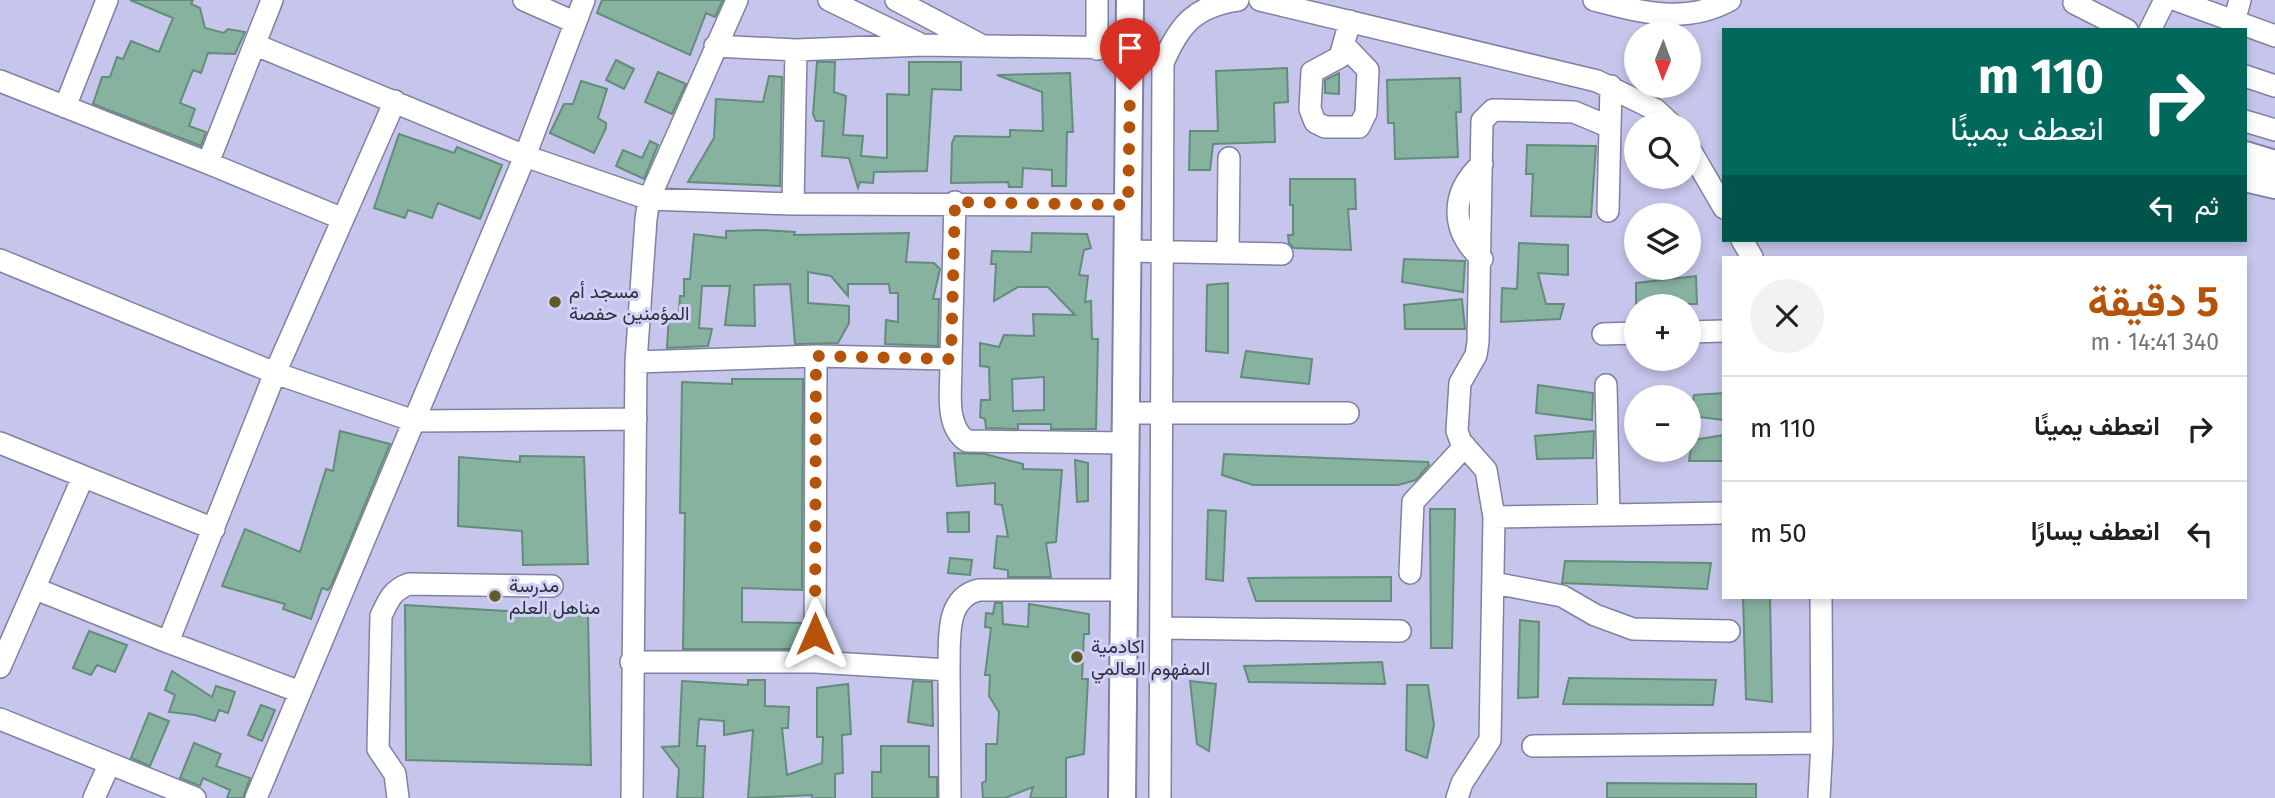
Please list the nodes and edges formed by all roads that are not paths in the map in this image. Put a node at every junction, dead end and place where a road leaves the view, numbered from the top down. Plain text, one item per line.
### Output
1 (107, 0) edge
2 (272, 0) edge
3 (524, 0) edge
4 (584, 0) edge
5 (737, 0) edge
6 (829, 0) edge
7 (896, 0) edge
8 (1097, 0) edge
9 (1130, 0) edge
10 (1238, 0) edge
11 (1261, 0) edge
12 (1594, 0) edge
13 (1730, 0) edge
14 (2076, 0) edge
15 (2165, 0) edge
16 (2176, 0) edge
17 (2240, 0) edge
18 (1350, 21) junction
19 (574, 22) junction
20 (2234, 22) junction
21 (2123, 28) edge
22 (2151, 28) edge
23 (2275, 36) edge
24 (256, 45) junction
25 (923, 45) junction
26 (1344, 45) dead end
27 (715, 46) junction
28 (985, 46) junction
29 (1130, 48) junction
30 (1097, 49) junction
31 (796, 50) junction
32 (2247, 77) edge
33 (0, 81) edge
34 (1611, 86) junction
35 (2275, 86) edge
36 (395, 101) junction
37 (65, 107) junction
38 (1658, 112) edge
39 (2247, 122) edge
40 (1610, 127) junction
41 (2275, 130) edge
42 (525, 156) junction
43 (2247, 156) edge
44 (1229, 158) dead end
45 (208, 163) junction
46 (2275, 164) edge
47 (1701, 169) edge
48 (2247, 178) edge
49 (2275, 185) edge
50 (649, 199) junction
51 (955, 202) junction
52 (793, 204) junction
53 (1128, 205) junction
54 (1722, 205) edge
55 (1608, 211) dead end
56 (343, 219) junction
57 (1128, 251) junction
58 (1162, 251) junction
59 (1228, 252) junction
60 (1282, 254) dead end
61 (0, 260) edge
62 (1722, 331) edge
63 (1701, 332) edge
64 (1624, 333) edge
65 (1603, 334) dead end
66 (816, 356) junction
67 (951, 359) junction
68 (636, 362) junction
69 (275, 373) junction
70 (1606, 385) dead end
71 (1126, 413) junction
72 (1163, 413) junction
73 (1348, 413) dead end
74 (636, 419) junction
75 (414, 421) junction
76 (0, 443) edge
77 (1126, 443) junction
78 (1465, 446) junction
79 (83, 477) junction
80 (1722, 513) edge
81 (1609, 515) junction
82 (1494, 517) junction
83 (214, 529) junction
84 (1410, 573) dead end
85 (1494, 583) junction
86 (552, 586) dead end
87 (36, 589) junction
88 (1125, 590) junction
89 (1821, 599) edge
90 (1161, 628) junction
91 (1400, 631) dead end
92 (1729, 631) dead end
93 (168, 642) junction
94 (631, 662) junction
95 (815, 662) junction
96 (0, 667) edge
97 (948, 670) junction
98 (300, 692) junction
99 (0, 719) edge
100 (1822, 743) junction
101 (1533, 746) dead end
102 (109, 765) junction
103 (94, 798) edge
104 (195, 798) edge
105 (256, 798) edge
106 (398, 798) edge
107 (632, 798) edge
108 (950, 798) edge
109 (1122, 798) edge
110 (1160, 798) edge
111 (1457, 798) edge
112 (1819, 798) edge

1 - 37 street
2 - 24 street
3 - 19 street
4 - 19 street
5 - 27 street
6 - 25 street
7 - 28 street
8 - 30 street
9 - 29 main road
10 - 58 street
11 - 18 street
12 - 13 street
14 - 21 street
15 - 22 street
16 - 20 street
17 - 20 street
18 - 26 street
18 - 34 street
19 - 42 street
20 - 23 street
24 - 36 street
24 - 45 street
25 - 28 street
25 - 31 street
27 - 31 street
27 - 50 street
28 - 30 street
29 - 30 street
29 - 53 main road
31 - 52 street
32 - 35 street
33 - 37 street
34 - 38 street
34 - 40 street
36 - 42 street
36 - 56 street
37 - 45 street
39 - 41 street
40 - 55 street
40 - 78 street
42 - 50 street
42 - 75 street
43 - 46 main road
44 - 59 street
45 - 56 street
47 - 54 street
48 - 49 main road
50 - 52 street
50 - 68 street
51 - 52 street
51 - 53 street
51 - 67 street
53 - 57 main road
56 - 69 street
57 - 58 street
57 - 71 main road
58 - 59 street
58 - 72 street
59 - 60 street
61 - 69 street
62 - 63 street
64 - 65 street
66 - 67 street
66 - 68 street
66 - 95 street
67 - 77 street
68 - 74 street
69 - 75 street
69 - 83 street
70 - 81 street
71 - 72 street
71 - 77 main road
72 - 73 street
72 - 90 street
74 - 75 street
74 - 94 street
75 - 98 street
76 - 79 street
77 - 88 main road
78 - 82 street
78 - 84 street
79 - 83 street
79 - 87 street
80 - 81 street
81 - 82 street
82 - 85 street
83 - 93 street
85 - 92 street
85 - 111 street
86 - 106 street
87 - 93 street
87 - 96 street
88 - 97 street
88 - 109 main road
89 - 100 street
90 - 91 street
90 - 110 street
93 - 98 street
94 - 95 street
94 - 107 street
95 - 97 street
97 - 108 street
98 - 105 street
99 - 102 street
100 - 101 street
100 - 112 street
102 - 103 street
102 - 104 street

